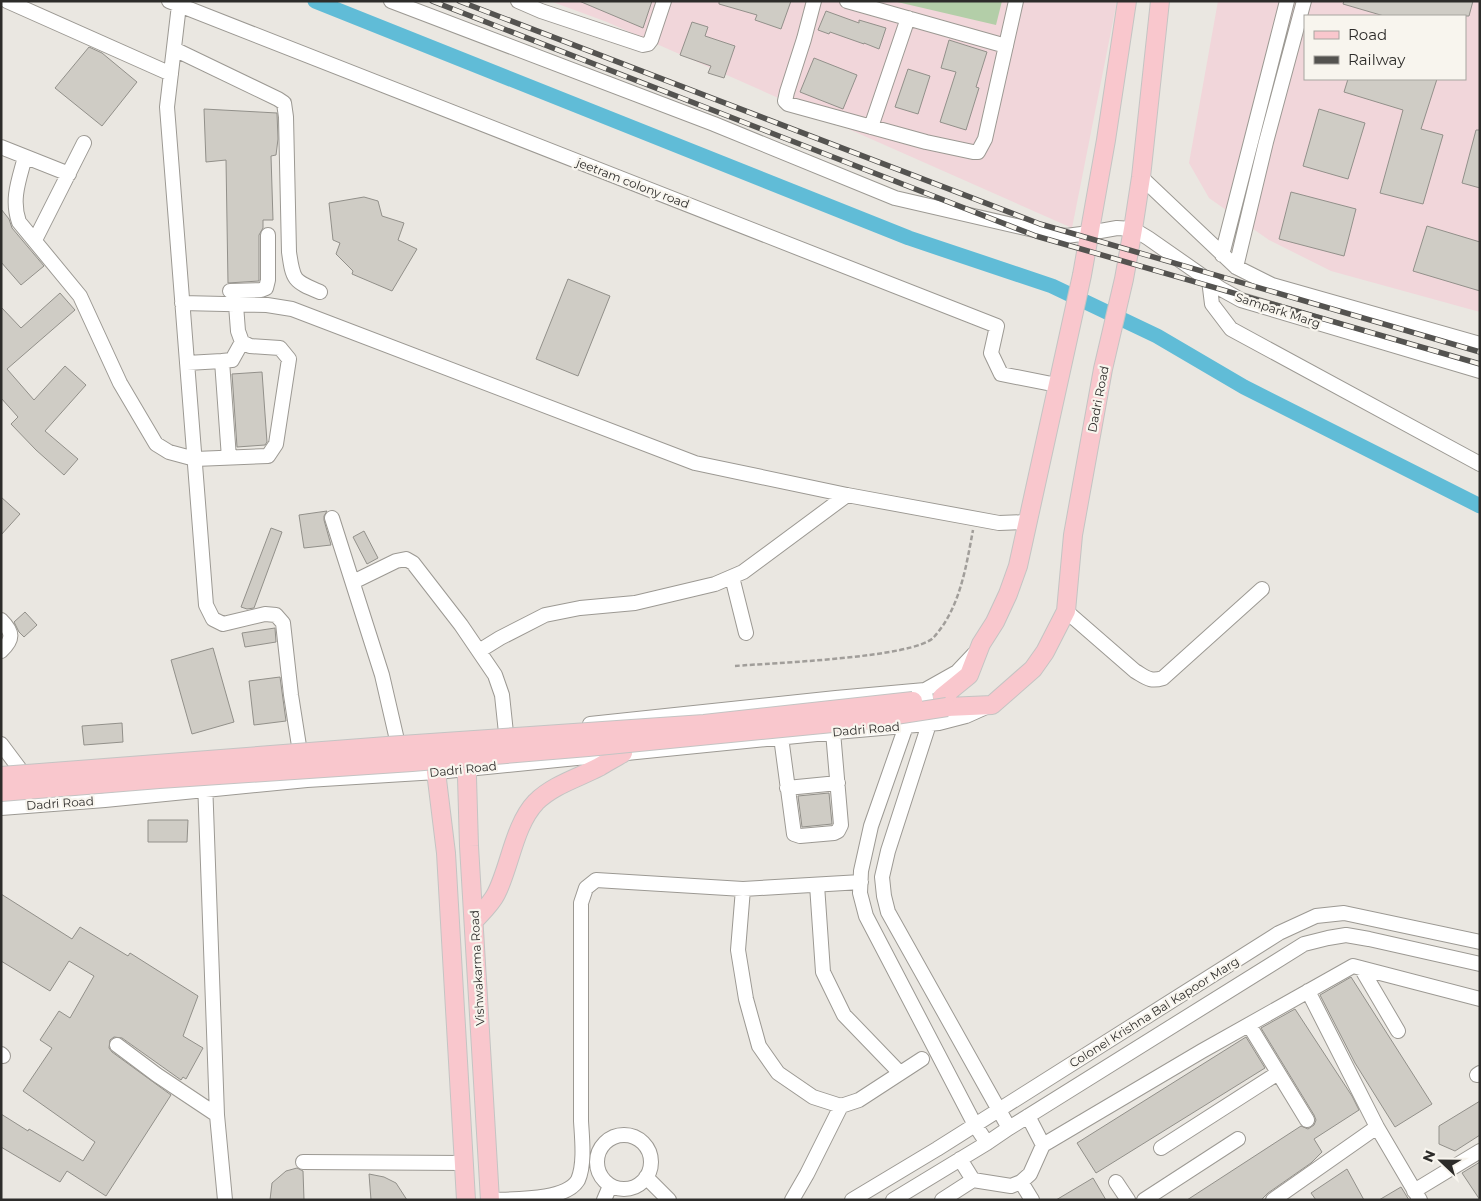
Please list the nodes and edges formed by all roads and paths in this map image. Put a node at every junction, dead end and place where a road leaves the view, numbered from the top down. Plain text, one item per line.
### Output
1 (7, 1) edge
2 (391, 1) edge
3 (518, 1) edge
4 (664, 1) edge
5 (814, 1) edge
6 (847, 1) edge
7 (1016, 1) edge
8 (1127, 1) edge
9 (1160, 1) edge
10 (1288, 1) edge
11 (1304, 1) edge
12 (174, 3) edge
13 (908, 18) junction
14 (1006, 46) junction
15 (174, 49) junction
16 (171, 74) junction
17 (871, 127) junction
18 (84, 143) dead end
19 (1, 147) edge
20 (25, 156) junction
21 (69, 174) junction
22 (1141, 177) junction
23 (1133, 229) junction
24 (1089, 234) junction
25 (268, 235) dead end
26 (35, 240) junction
27 (1222, 255) junction
28 (1236, 267) junction
29 (1209, 280) junction
30 (266, 288) junction
31 (230, 291) dead end
32 (320, 292) dead end
33 (182, 303) junction
34 (236, 305) junction
35 (267, 305) junction
36 (242, 342) junction
37 (1480, 344) edge
38 (222, 361) junction
39 (187, 363) junction
40 (1480, 371) edge
41 (1057, 385) junction
42 (194, 458) junction
43 (229, 458) junction
44 (1480, 464) edge
45 (847, 495) junction
46 (332, 518) dead end
47 (975, 519) junction
48 (1027, 522) junction
49 (732, 576) junction
50 (353, 582) junction
51 (1262, 589) dead end
52 (1066, 611) junction
53 (1, 620) edge
54 (746, 633) dead end
55 (981, 644) junction
56 (1, 651) edge
57 (479, 651) junction
58 (735, 666) dead end
59 (925, 690) junction
60 (902, 692) junction
61 (945, 702) junction
62 (992, 705) junction
63 (930, 724) junction
64 (906, 726) junction
65 (833, 732) junction
66 (506, 733) junction
67 (466, 737) junction
68 (432, 738) junction
69 (781, 738) junction
70 (396, 740) junction
71 (1, 744) edge
72 (299, 746) junction
73 (623, 753) junction
74 (201, 754) junction
75 (20, 768) junction
76 (468, 768) junction
77 (1, 769) edge
78 (437, 772) junction
79 (1, 776) edge
80 (838, 783) junction
81 (787, 788) junction
82 (206, 789) junction
83 (1, 792) edge
84 (1, 808) edge
85 (861, 882) junction
86 (817, 885) junction
87 (742, 889) junction
88 (474, 921) junction
89 (1480, 942) edge
90 (1480, 964) edge
91 (1361, 968) junction
92 (1308, 991) junction
93 (1480, 999) edge
94 (1249, 1025) junction
95 (1398, 1031) dead end
96 (117, 1045) dead end
97 (922, 1059) dead end
98 (900, 1073) junction
99 (1278, 1073) junction
100 (841, 1106) junction
101 (998, 1110) junction
102 (217, 1115) junction
103 (1028, 1116) junction
104 (1307, 1120) dead end
105 (975, 1125) junction
106 (1377, 1127) junction
107 (1009, 1128) junction
108 (1238, 1139) dead end
109 (987, 1143) junction
110 (1043, 1145) junction
111 (1161, 1148) dead end
112 (1480, 1151) edge
113 (960, 1159) junction
114 (303, 1162) dead end
115 (464, 1163) junction
116 (646, 1177) junction
117 (973, 1180) junction
118 (1021, 1182) junction
119 (1116, 1182) dead end
120 (610, 1186) junction
121 (629, 1194) edge
122 (1417, 1195) edge
123 (225, 1200) edge
124 (466, 1200) edge
125 (490, 1200) edge
126 (604, 1200) edge
127 (669, 1200) edge
128 (792, 1200) edge
129 (852, 1200) edge
130 (892, 1200) edge
131 (942, 1200) edge
132 (1032, 1200) edge
133 (1128, 1200) edge
134 (1144, 1200) edge
135 (1273, 1200) edge

1 - 16 street
2 - 24 street
3 - 4 street
5 - 17 street
6 - 13 street
7 - 14 street
8 - 24 main road
9 - 22 main road, Dadri Road
10 - 27 street
11 - 28 street
12 - 15 street
12 - 41 street, jeetram colony road
13 - 14 street
13 - 17 street
14 - 17 street
15 - 16 street
15 - 32 street
16 - 33 street
18 - 21 street
19 - 20 street
20 - 21 street
20 - 26 street
21 - 26 street
22 - 23 main road, Dadri Road
22 - 27 street, Sampark Marg
23 - 24 street
23 - 29 street, Sampark Marg
23 - 52 main road, Dadri Road
24 - 41 main road
25 - 30 street
26 - 42 street
27 - 28 street, Sampark Marg
28 - 37 street, Sampark Marg
29 - 40 street, Sampark Marg
29 - 44 street
30 - 31 street
30 - 35 street
33 - 34 street
33 - 39 street
34 - 35 street
34 - 36 street
35 - 45 street
36 - 38 street
36 - 43 street
38 - 39 street
38 - 43 street
39 - 42 street
41 - 48 main road
42 - 43 street
42 - 72 street
45 - 47 street
45 - 49 street
46 - 50 street
47 - 48 street
47 - 58 path
48 - 55 main road
49 - 54 street
49 - 57 street
50 - 57 street
50 - 70 street
51 - 52 street
52 - 62 main road, Dadri Road
53 - 56 street
55 - 59 street
55 - 61 main road
57 - 66 street
59 - 60 street
59 - 63 street
60 - 64 street
60 - 66 street
61 - 62 main road
61 - 79 main road, bridge
61 - 83 main road, bridge
62 - 63 street, Dadri Road
63 - 64 street, Dadri Road
63 - 101 street
64 - 65 street, Dadri Road
64 - 85 street
65 - 69 street, Dadri Road
65 - 80 street
66 - 67 street
67 - 68 street
67 - 76 main road, Vishwakarma Road
68 - 70 street
68 - 78 main road, Vishwakarma Road
69 - 73 street, Dadri Road
69 - 81 street
70 - 72 street
71 - 75 street
72 - 74 street
73 - 76 street, Dadri Road
73 - 88 main road
74 - 75 street
74 - 82 street
75 - 77 street
76 - 78 street, Dadri Road
76 - 88 main road, Vishwakarma Road
78 - 82 street, Dadri Road
78 - 115 main road, Vishwakarma Road
80 - 81 street
80 - 81 street
82 - 84 street, Dadri Road
82 - 102 street
85 - 86 street
85 - 105 street
86 - 87 street
86 - 98 street
87 - 100 street
87 - 125 street
88 - 125 main road, Vishwakarma Road
89 - 101 street, Colonel Krishna Bal Kapoor Marg
90 - 103 street, Colonel Krishna Bal Kapoor Marg
91 - 92 street
91 - 93 street
91 - 95 street
92 - 94 street
92 - 106 street
94 - 99 street
94 - 110 street
96 - 102 street
97 - 98 street
98 - 100 street
99 - 104 street
99 - 111 street
100 - 128 street
101 - 105 street, Colonel Krishna Bal Kapoor Marg
101 - 107 street
102 - 123 street
103 - 107 street, Colonel Krishna Bal Kapoor Marg
103 - 110 street
105 - 109 street
105 - 129 street, Colonel Krishna Bal Kapoor Marg
106 - 122 street
106 - 135 street
107 - 109 street, Colonel Krishna Bal Kapoor Marg
108 - 134 street
109 - 113 street, Colonel Krishna Bal Kapoor Marg
110 - 118 street
112 - 122 street
113 - 117 street
113 - 130 street, Colonel Krishna Bal Kapoor Marg
114 - 115 street
115 - 124 main road, Vishwakarma Road
116 - 120 street
116 - 121 street
116 - 127 street
117 - 118 street
117 - 131 street
118 - 132 street
119 - 133 street
120 - 121 street
120 - 126 street

